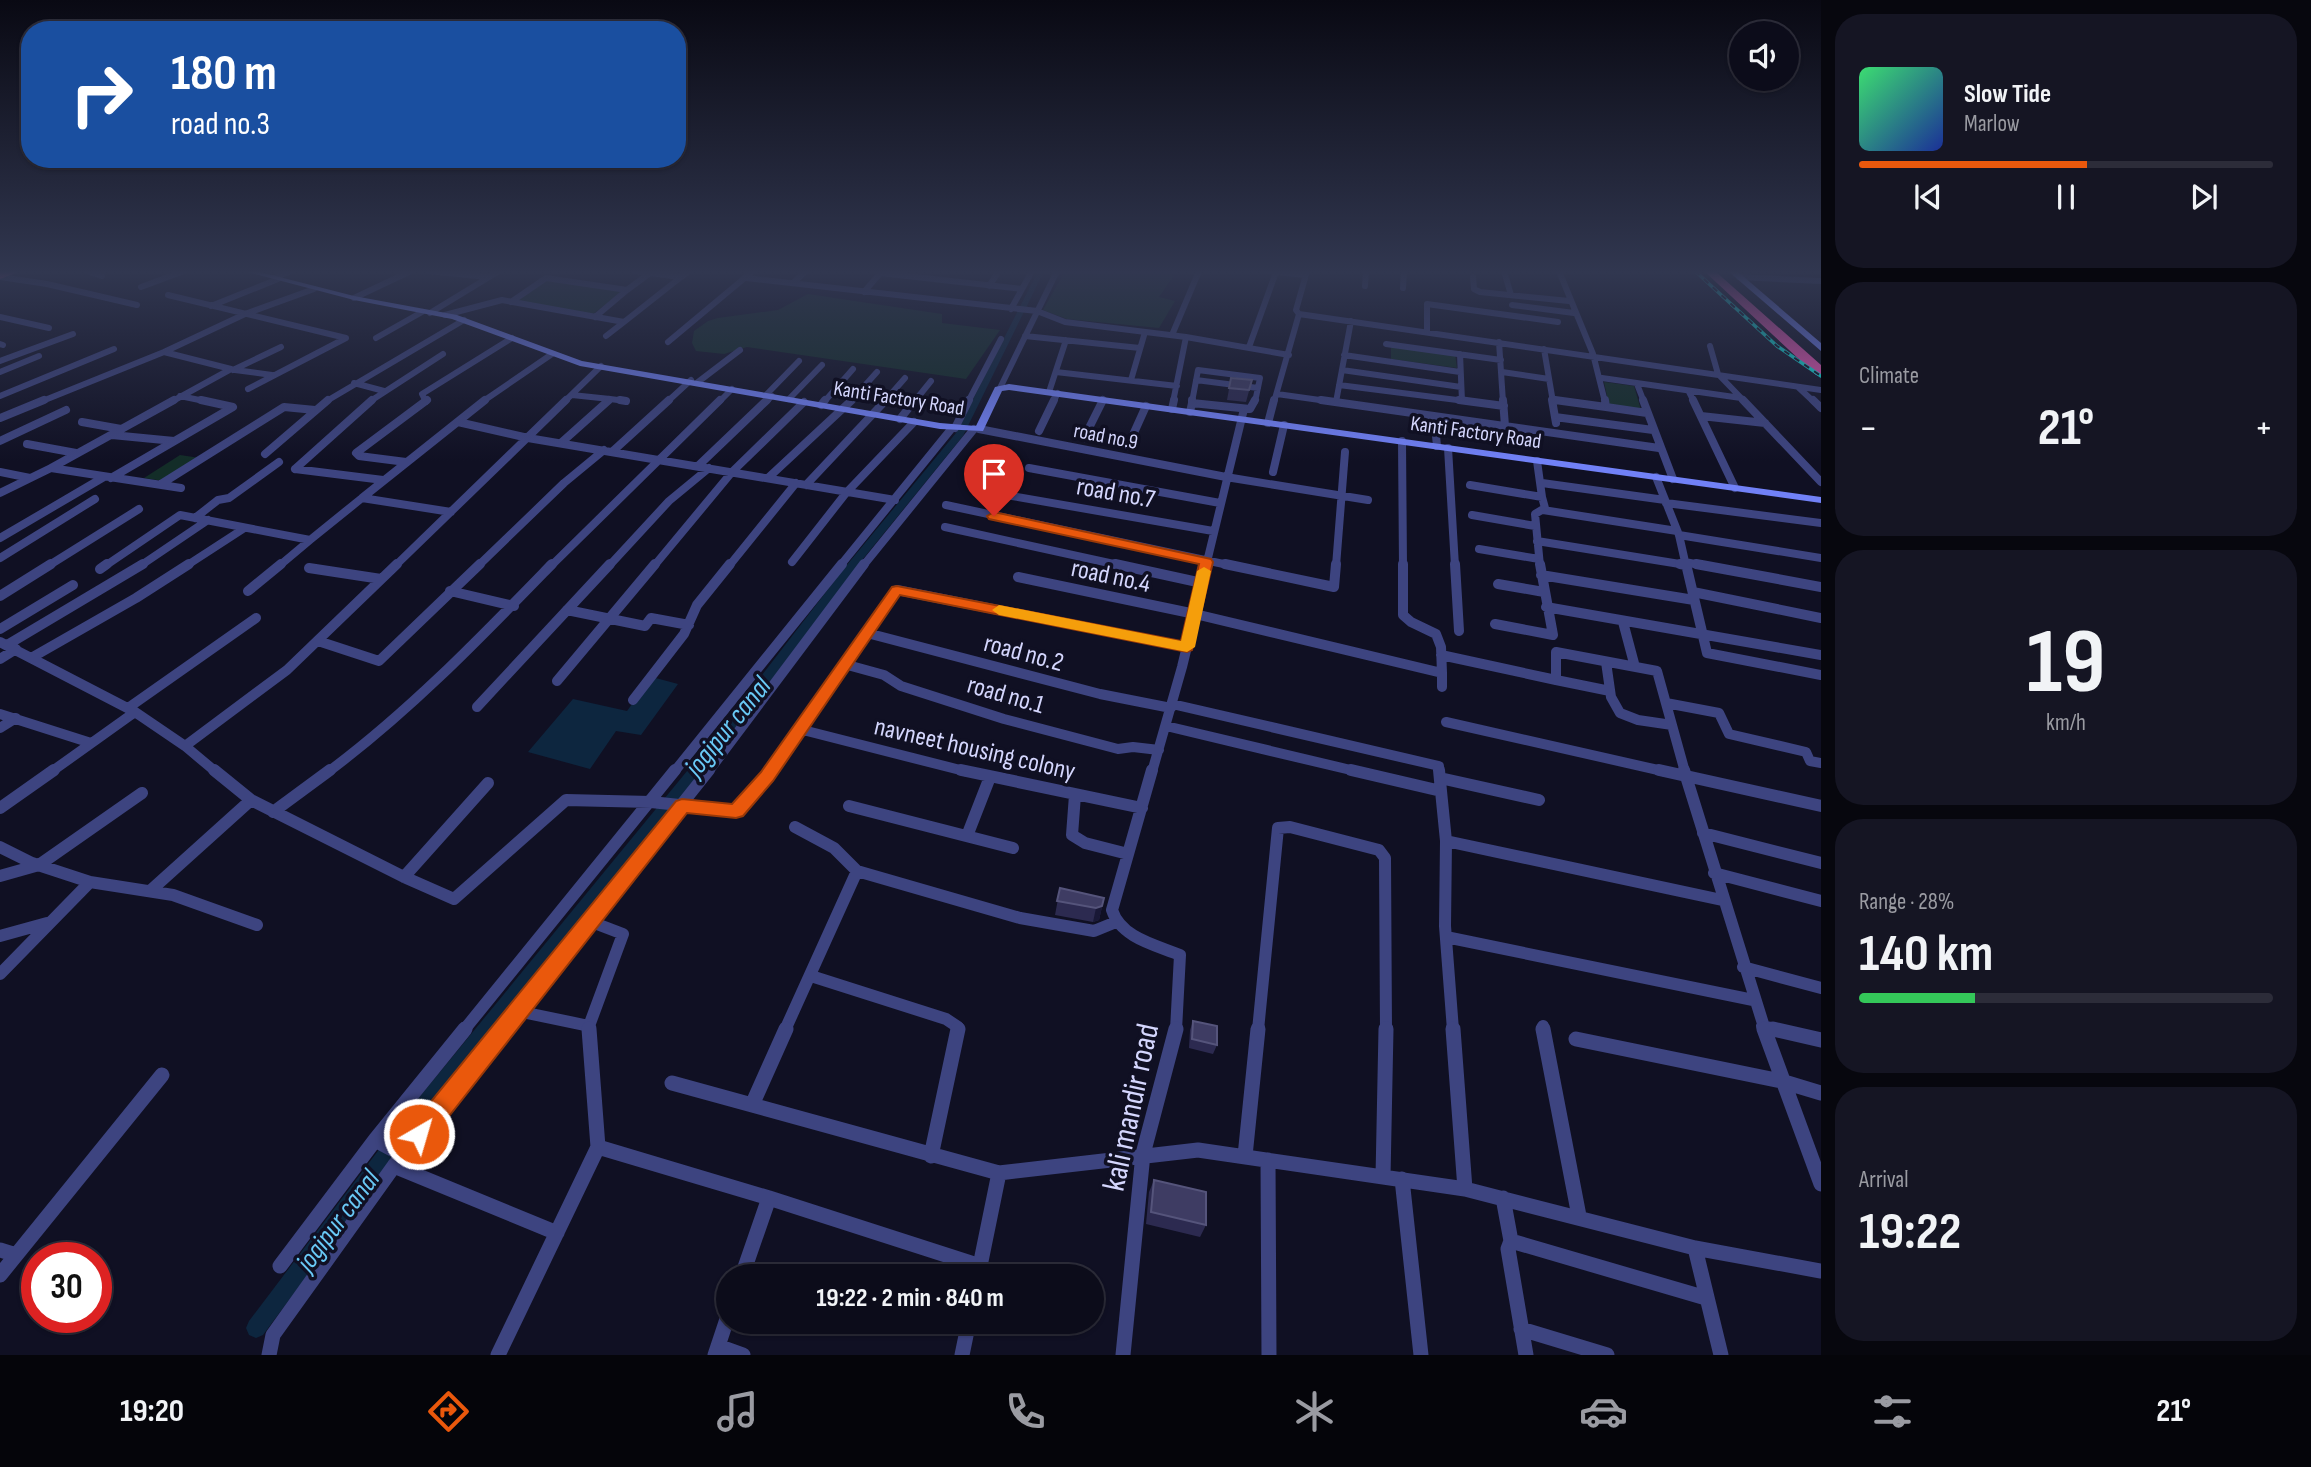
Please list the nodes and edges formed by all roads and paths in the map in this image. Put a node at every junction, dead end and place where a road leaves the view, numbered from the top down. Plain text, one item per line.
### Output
1 (73, 334) dead end
2 (202, 334) edge
3 (330, 334) edge
4 (383, 334) edge
5 (439, 334) edge
6 (502, 334) edge
7 (677, 334) edge
8 (1144, 334) edge
9 (1165, 334) edge
10 (1254, 334) edge
11 (1294, 334) edge
12 (1348, 334) edge
13 (1387, 334) edge
14 (1443, 334) edge
15 (1584, 334) edge
16 (1779, 334) edge
17 (1787, 334) edge
18 (1805, 334) edge
19 (1172, 335) joint
20 (1025, 336) joint
21 (1186, 337) junction
22 (376, 338) dead end
23 (512, 338) junction
24 (1001, 339) dead end
25 (1066, 341) junction
26 (668, 342) dead end
27 (1499, 342) junction
28 (1386, 344) junction
29 (1710, 346) dead end
30 (281, 347) dead end
31 (1249, 347) junction
32 (1140, 348) junction
33 (1821, 348) edge
34 (114, 349) dead end
35 (1544, 349) junction
36 (740, 350) dead end
37 (164, 352) junction
38 (443, 354) dead end
39 (552, 354) junction
40 (1460, 354) junction
41 (1289, 355) junction
42 (1344, 355) junction
43 (39, 356) dead end
44 (1595, 356) junction
45 (1501, 360) junction
46 (0, 361) edge
47 (799, 361) dead end
48 (1384, 361) junction
49 (1821, 362) edge
50 (822, 365) dead end
51 (601, 366) junction
52 (853, 369) dead end
53 (232, 370) junction
54 (1342, 370) junction
55 (0, 372) edge
56 (877, 372) dead end
57 (1056, 372) junction
58 (1460, 372) junction
59 (1502, 372) junction
60 (1821, 372) edge
61 (1718, 374) junction
62 (272, 375) junction
63 (905, 378) dead end
64 (1549, 379) junction
65 (1602, 379) junction
66 (1131, 380) junction
67 (1196, 380) junction
68 (695, 381) junction
69 (931, 381) dead end
70 (354, 383) junction
71 (1637, 384) junction
72 (1339, 385) junction
73 (1177, 386) junction
74 (1797, 386) junction
75 (1461, 387) junction
76 (248, 388) dead end
77 (1000, 388) junction
78 (1258, 388) junction
79 (732, 389) junction
80 (1821, 390) edge
81 (384, 391) junction
82 (1689, 391) junction
83 (1054, 393) junction
84 (1277, 394) junction
85 (572, 395) junction
86 (180, 396) junction
87 (769, 396) junction
88 (0, 397) edge
89 (1741, 398) junction
90 (610, 399) junction
91 (789, 399) junction
92 (1103, 400) junction
93 (1553, 400) junction
94 (9, 401) dead end
95 (626, 401) dead end
96 (1462, 401) junction
97 (804, 402) junction
98 (1336, 402) junction
99 (19, 404) dead end
100 (821, 405) junction
101 (1146, 406) junction
102 (1504, 406) junction
103 (28, 407) junction
104 (1191, 407) junction
105 (1606, 407) junction
106 (1821, 408) edge
107 (845, 409) junction
108 (1172, 409) junction
109 (66, 410) dead end
110 (315, 410) junction
111 (1647, 413) junction
112 (1244, 414) junction
113 (876, 415) junction
114 (1434, 416) junction
115 (1701, 416) junction
116 (1555, 417) junction
117 (0, 418) edge
118 (900, 419) junction
119 (82, 422) dead end
120 (458, 422) junction
121 (914, 422) junction
122 (1268, 423) junction
123 (1765, 423) junction
124 (1284, 425) junction
125 (1505, 426) junction
126 (121, 429) junction
127 (965, 429) junction
128 (1653, 430) junction
129 (1039, 431) dead end
130 (1558, 433) junction
131 (111, 435) junction
132 (528, 438) junction
133 (1084, 438) dead end
134 (0, 441) edge
135 (174, 442) junction
136 (562, 442) junction
137 (1402, 442) junction
138 (27, 444) dead end
139 (1128, 446) dead end
140 (1443, 447) junction
141 (1659, 448) junction
142 (608, 451) junction
143 (1345, 452) dead end
144 (77, 453) junction
145 (660, 459) junction
146 (1537, 461) junction
147 (279, 462) junction
148 (406, 462) junction
149 (301, 463) junction
150 (698, 466) junction
151 (51, 468) junction
152 (709, 468) junction
153 (1029, 468) dead end
154 (0, 472) edge
155 (732, 472) junction
156 (1273, 472) dead end
157 (1226, 477) junction
158 (1656, 477) junction
159 (30, 478) junction
160 (107, 478) junction
161 (768, 478) junction
162 (1673, 479) junction
163 (383, 481) junction
164 (1821, 482) edge
165 (1542, 483) junction
166 (161, 484) junction
167 (801, 484) junction
168 (1470, 485) dead end
169 (181, 488) dead end
170 (1735, 488) junction
171 (846, 493) junction
172 (0, 494) edge
173 (1012, 496) dead end
174 (1340, 496) junction
175 (1542, 497) junction
176 (362, 498) junction
177 (95, 499) dead end
178 (895, 500) junction
179 (1368, 500) dead end
180 (1821, 500) edge
181 (1665, 501) junction
182 (1220, 503) junction
183 (946, 505) dead end
184 (139, 509) dead end
185 (1543, 510) junction
186 (451, 512) junction
187 (1472, 514) dead end
188 (195, 517) junction
189 (208, 520) junction
190 (1821, 523) edge
191 (1535, 526) junction
192 (945, 527) dead end
193 (243, 528) junction
194 (1213, 531) junction
195 (1678, 533) junction
196 (0, 538) edge
197 (310, 540) junction
198 (1537, 541) junction
199 (1479, 549) dead end
200 (0, 558) edge
201 (1821, 558) edge
202 (1539, 559) junction
203 (792, 562) dead end
204 (1206, 562) junction
205 (1686, 563) junction
206 (309, 568) dead end
207 (100, 569) dead end
208 (1541, 576) junction
209 (1018, 577) dead end
210 (381, 579) junction
211 (1202, 583) junction
212 (1498, 584) dead end
213 (73, 585) dead end
214 (1821, 587) edge
215 (248, 590) dead end
216 (450, 591) junction
217 (1544, 593) junction
218 (0, 596) edge
219 (1694, 596) junction
220 (514, 607) junction
221 (1546, 607) junction
222 (567, 610) junction
223 (1195, 614) junction
224 (256, 618) dead end
225 (1821, 618) edge
226 (609, 619) junction
227 (1623, 622) junction
228 (1495, 624) dead end
229 (689, 625) junction
230 (0, 629) edge
231 (1460, 631) dead end
232 (867, 633) junction
233 (1702, 633) junction
234 (1553, 635) junction
235 (318, 640) junction
236 (7, 646) edge
237 (1187, 647) junction
238 (1556, 652) junction
239 (1441, 655) junction
240 (1821, 655) edge
241 (31, 658) junction
242 (0, 659) edge
243 (1606, 662) junction
244 (844, 664) junction
245 (1635, 667) junction
246 (1442, 673) junction
247 (1821, 675) edge
248 (1556, 680) junction
249 (557, 681) dead end
250 (1442, 687) dead end
251 (1610, 691) junction
252 (633, 700) dead end
253 (1666, 704) junction
254 (1172, 706) junction
255 (477, 707) dead end
256 (132, 710) junction
257 (0, 714) edge
258 (16, 718) junction
259 (1446, 722) dead end
260 (1672, 725) junction
261 (1166, 726) junction
262 (0, 728) edge
263 (799, 729) junction
264 (91, 743) junction
265 (185, 746) junction
266 (1159, 750) junction
267 (1821, 763) edge
268 (1687, 775) junction
269 (989, 777) junction
270 (1440, 778) junction
271 (488, 783) dead end
272 (1441, 791) junction
273 (142, 793) dead end
274 (1075, 794) junction
275 (251, 800) junction
276 (1539, 800) dead end
277 (655, 802) junction
278 (680, 806) junction
279 (849, 806) dead end
280 (1821, 806) edge
281 (0, 808) edge
282 (1142, 808) junction
283 (273, 812) junction
284 (795, 827) dead end
285 (1703, 833) junction
286 (967, 836) junction
287 (1446, 841) junction
288 (0, 847) edge
289 (1013, 848) dead end
290 (1128, 854) junction
291 (1821, 863) edge
292 (39, 865) junction
293 (857, 871) junction
294 (1714, 873) junction
295 (0, 876) edge
296 (404, 877) junction
297 (90, 881) junction
298 (150, 891) junction
299 (1722, 900) junction
300 (1821, 901) edge
301 (1114, 916) junction
302 (589, 921) junction
303 (50, 923) junction
304 (257, 925) dead end
305 (0, 936) edge
306 (1446, 937) junction
307 (1743, 967) junction
308 (0, 974) edge
309 (811, 976) junction
310 (1821, 988) edge
311 (1753, 1000) junction
312 (517, 1011) junction
313 (589, 1026) junction
314 (1543, 1026) dead end
315 (1762, 1026) junction
316 (1576, 1039) dead end
317 (1821, 1040) edge
318 (162, 1075) dead end
319 (1781, 1081) junction
320 (672, 1083) dead end
321 (1821, 1093) edge
322 (752, 1105) junction
323 (379, 1141) junction
324 (598, 1147) junction
325 (1143, 1154) junction
326 (932, 1156) junction
327 (1245, 1156) junction
328 (399, 1158) junction
329 (1268, 1160) junction
330 (999, 1173) junction
331 (1384, 1177) junction
332 (1402, 1179) junction
333 (1821, 1184) edge
334 (1465, 1189) junction
335 (769, 1198) junction
336 (1503, 1198) junction
337 (1578, 1216) junction
338 (557, 1233) junction
339 (1511, 1241) junction
340 (1695, 1248) junction
341 (8, 1253) edge
342 (746, 1264) edge
343 (959, 1264) edge
344 (980, 1264) edge
345 (280, 1266) dead end
346 (1821, 1271) edge
347 (0, 1275) edge
348 (1706, 1298) junction
349 (1521, 1329) junction
350 (966, 1334) edge
351 (716, 1350) edge
352 (269, 1355) edge
353 (498, 1355) edge
354 (743, 1355) edge
355 (962, 1355) edge
356 (1123, 1355) edge
357 (1269, 1355) edge
358 (1421, 1355) edge
359 (1526, 1355) edge
360 (1607, 1355) edge
361 (1721, 1355) edge

1 - 46 street
2 - 37 street
3 - 62 street
4 - 22 street
5 - 70 street
6 - 23 street, Kanti Factory Road
7 - 26 street
8 - 32 street
9 - 19 street
10 - 31 street
11 - 41 street
12 - 42 street
13 - 28 street
14 - 27 street
15 - 44 street
16 - 60 highway
17 - 49 highway
18 - 33 street
19 - 21 street
20 - 25 street
20 - 77 street
21 - 31 street
21 - 73 street
23 - 39 street, Kanti Factory Road
23 - 148 street
24 - 127 street
25 - 32 street
25 - 57 street
27 - 35 street
27 - 45 street
28 - 40 street
28 - 48 street
29 - 61 street
30 - 53 street
31 - 41 street
32 - 66 street
34 - 88 street
35 - 44 street
35 - 64 street
36 - 68 street
37 - 53 street
37 - 103 street
38 - 81 street
39 - 51 street, Kanti Factory Road
39 - 120 street
40 - 45 street
40 - 58 street
41 - 84 street
42 - 48 street
42 - 54 street
43 - 55 street
44 - 61 street
44 - 65 street
45 - 59 street
47 - 87 street
48 - 58 street
50 - 91 street
51 - 68 street, Kanti Factory Road
51 - 85 street
52 - 100 street
53 - 62 street
53 - 86 street
54 - 72 street
54 - 75 street
56 - 107 street
57 - 66 street
57 - 83 street
58 - 75 street
59 - 64 street
59 - 102 street
61 - 74 street
61 - 89 street
62 - 76 street
63 - 113 street
64 - 93 street
65 - 71 street
65 - 105 street
66 - 73 street
67 - 78 street
67 - 78 street
67 - 104 street
68 - 79 street, Kanti Factory Road
68 - 142 street
69 - 118 street
70 - 81 street
70 - 110 street
71 - 82 street
71 - 111 street
72 - 96 street
72 - 98 street
73 - 108 street
74 - 80 street
74 - 106 street
75 - 96 street
77 - 83 street, Kanti Factory Road
77 - 127 street, Kanti Factory Road
78 - 112 street
79 - 87 street, Kanti Factory Road
79 - 145 street
81 - 149 street
82 - 89 street
82 - 115 street
83 - 92 street, Kanti Factory Road
83 - 129 street
84 - 98 street
84 - 122 street
85 - 90 street
85 - 132 street
86 - 126 street
86 - 135 street
87 - 91 street, Kanti Factory Road
87 - 150 street
88 - 94 street
89 - 123 street
90 - 95 street
90 - 136 street
91 - 97 street, Kanti Factory Road
92 - 101 street, Kanti Factory Road
92 - 133 street
93 - 105 street
93 - 116 street
96 - 102 street
97 - 100 street, Kanti Factory Road
97 - 155 street
98 - 114 street
99 - 103 street
100 - 107 street, Kanti Factory Road
101 - 108 street, Kanti Factory Road
101 - 139 street
102 - 125 street
103 - 117 street
104 - 108 street, Kanti Factory Road
104 - 112 street, Kanti Factory Road
105 - 111 street
107 - 113 street, Kanti Factory Road
107 - 161 street
109 - 134 street
110 - 147 street
110 - 166 street
111 - 128 street
112 - 122 street, Kanti Factory Road
112 - 157 street
113 - 118 street, Kanti Factory Road
113 - 167 street
114 - 125 street
114 - 140 street
115 - 123 street
115 - 170 street
116 - 128 street
116 - 130 street
118 - 121 street, Kanti Factory Road
119 - 126 street
120 - 132 street
120 - 148 street
121 - 127 street, Kanti Factory Road
121 - 171 street
122 - 124 street, Kanti Factory Road
123 - 164 street
124 - 137 street, Kanti Factory Road
124 - 156 street
125 - 130 street
126 - 131 street
127 - 157 street, road no.9
127 - 178 street
127 - 278 street
128 - 141 street
130 - 141 street
131 - 135 street
131 - 144 street
132 - 136 street
132 - 186 street
135 - 160 street
136 - 142 street
137 - 140 street, Kanti Factory Road
137 - 239 street
138 - 144 street
140 - 146 street, Kanti Factory Road
140 - 231 street
141 - 162 street
142 - 145 street
142 - 216 street
143 - 174 street
144 - 151 street
145 - 150 street
145 - 220 street
146 - 158 street, Kanti Factory Road
146 - 165 street
147 - 149 street
147 - 188 street
148 - 163 street
149 - 163 street
150 - 152 street
151 - 159 street
151 - 160 street
152 - 155 street
152 - 222 street
153 - 182 street
154 - 159 street
155 - 161 street
155 - 226 street
157 - 174 street, road no.9
157 - 182 street
158 - 162 street, Kanti Factory Road
158 - 181 street
159 - 172 street
160 - 166 street
160 - 196 street
161 - 167 street
162 - 170 street, Kanti Factory Road
163 - 176 street
165 - 175 street
165 - 181 street
166 - 169 street
167 - 171 street
167 - 229 street
168 - 175 street
170 - 180 street, Kanti Factory Road
171 - 178 street
171 - 203 street
173 - 194 street, road no.7
174 - 179 street, road no.9
174 - 204 street
175 - 185 street
176 - 186 street
176 - 197 street
177 - 200 street
178 - 277 street
181 - 190 street
181 - 195 street
182 - 194 street
183 - 204 street
184 - 218 street
185 - 191 street
185 - 195 street
186 - 210 street
187 - 191 street
188 - 189 street
188 - 207 street
189 - 193 street
189 - 236 street
191 - 198 street
192 - 211 street
193 - 197 street
193 - 241 street
194 - 204 street
195 - 201 street
195 - 205 street
197 - 215 street
198 - 202 street
198 - 205 street
199 - 202 street
202 - 208 street
204 - 211 street
205 - 214 street
205 - 219 street
206 - 210 street
208 - 217 street
208 - 219 street
209 - 223 street, road no.4
210 - 235 street
211 - 223 street
212 - 217 street
213 - 230 street
216 - 220 street
216 - 235 street
217 - 221 street
219 - 225 street
219 - 233 street
220 - 283 street
221 - 227 street
221 - 234 street
222 - 226 street
222 - 255 street
223 - 237 street
223 - 246 street, road no.4
224 - 256 street
226 - 229 street
226 - 249 street
227 - 233 street
227 - 245 street
228 - 234 street
229 - 252 street
232 - 237 street
232 - 244 street
232 - 254 street, road no.2
233 - 240 street
233 - 247 street
234 - 238 street
235 - 265 street
236 - 241 street
236 - 242 street
237 - 254 street
238 - 243 street
238 - 248 street
239 - 246 street
239 - 248 street
241 - 256 street
243 - 245 street
243 - 251 street
244 - 263 street
244 - 266 street, road no.1
245 - 253 street
246 - 250 street
248 - 251 street
251 - 260 street
253 - 260 street
253 - 267 street
254 - 261 street
254 - 270 street, road no.2
256 - 264 street
256 - 265 street
257 - 258 street
258 - 262 street
258 - 264 street
259 - 268 street
260 - 268 street
261 - 266 street
261 - 272 street
263 - 269 street, navneet housing colony
263 - 278 street
264 - 281 street
265 - 275 street
266 - 282 street
268 - 280 street
268 - 285 street
269 - 274 street, navneet housing colony
269 - 286 street
270 - 272 street
270 - 276 street
271 - 296 street
272 - 287 street
273 - 292 street
274 - 282 street, navneet housing colony
274 - 290 street
275 - 283 street
275 - 298 street
277 - 278 street
277 - 296 street
277 - 323 street
278 - 302 street
279 - 286 street
282 - 290 street
283 - 296 street
284 - 293 street
285 - 291 street
285 - 294 street
286 - 289 street
287 - 299 street
287 - 306 street
288 - 292 street
290 - 301 street
292 - 295 street
292 - 297 street
293 - 301 street
293 - 309 street
294 - 299 street
294 - 300 street
297 - 298 street
297 - 303 street
298 - 304 street
299 - 307 street
301 - 325 street, kali mandir road
302 - 312 street
302 - 313 street
303 - 305 street
303 - 308 street
306 - 311 street
306 - 334 street
307 - 310 street
307 - 311 street
309 - 322 street
309 - 326 street
311 - 315 street
312 - 313 street
312 - 328 street
313 - 324 street
314 - 337 street
315 - 317 street
315 - 319 street
316 - 319 street
318 - 341 street
319 - 321 street
319 - 333 street
320 - 322 street
322 - 326 street
323 - 328 street
323 - 345 street
324 - 335 street
324 - 338 street
325 - 327 street
325 - 330 street
325 - 356 street, kali mandir road
326 - 330 street
327 - 329 street
327 - 331 street
328 - 338 street
328 - 352 street
329 - 331 street
329 - 357 street
330 - 344 street
331 - 332 street
332 - 334 street
332 - 358 street
334 - 336 street
335 - 342 street
335 - 343 street
336 - 337 street
336 - 339 street
337 - 340 street
338 - 353 street
339 - 348 street
339 - 349 street
340 - 346 street
340 - 348 street
341 - 347 street
348 - 361 street
349 - 359 street
349 - 360 street
350 - 355 street
351 - 354 street

